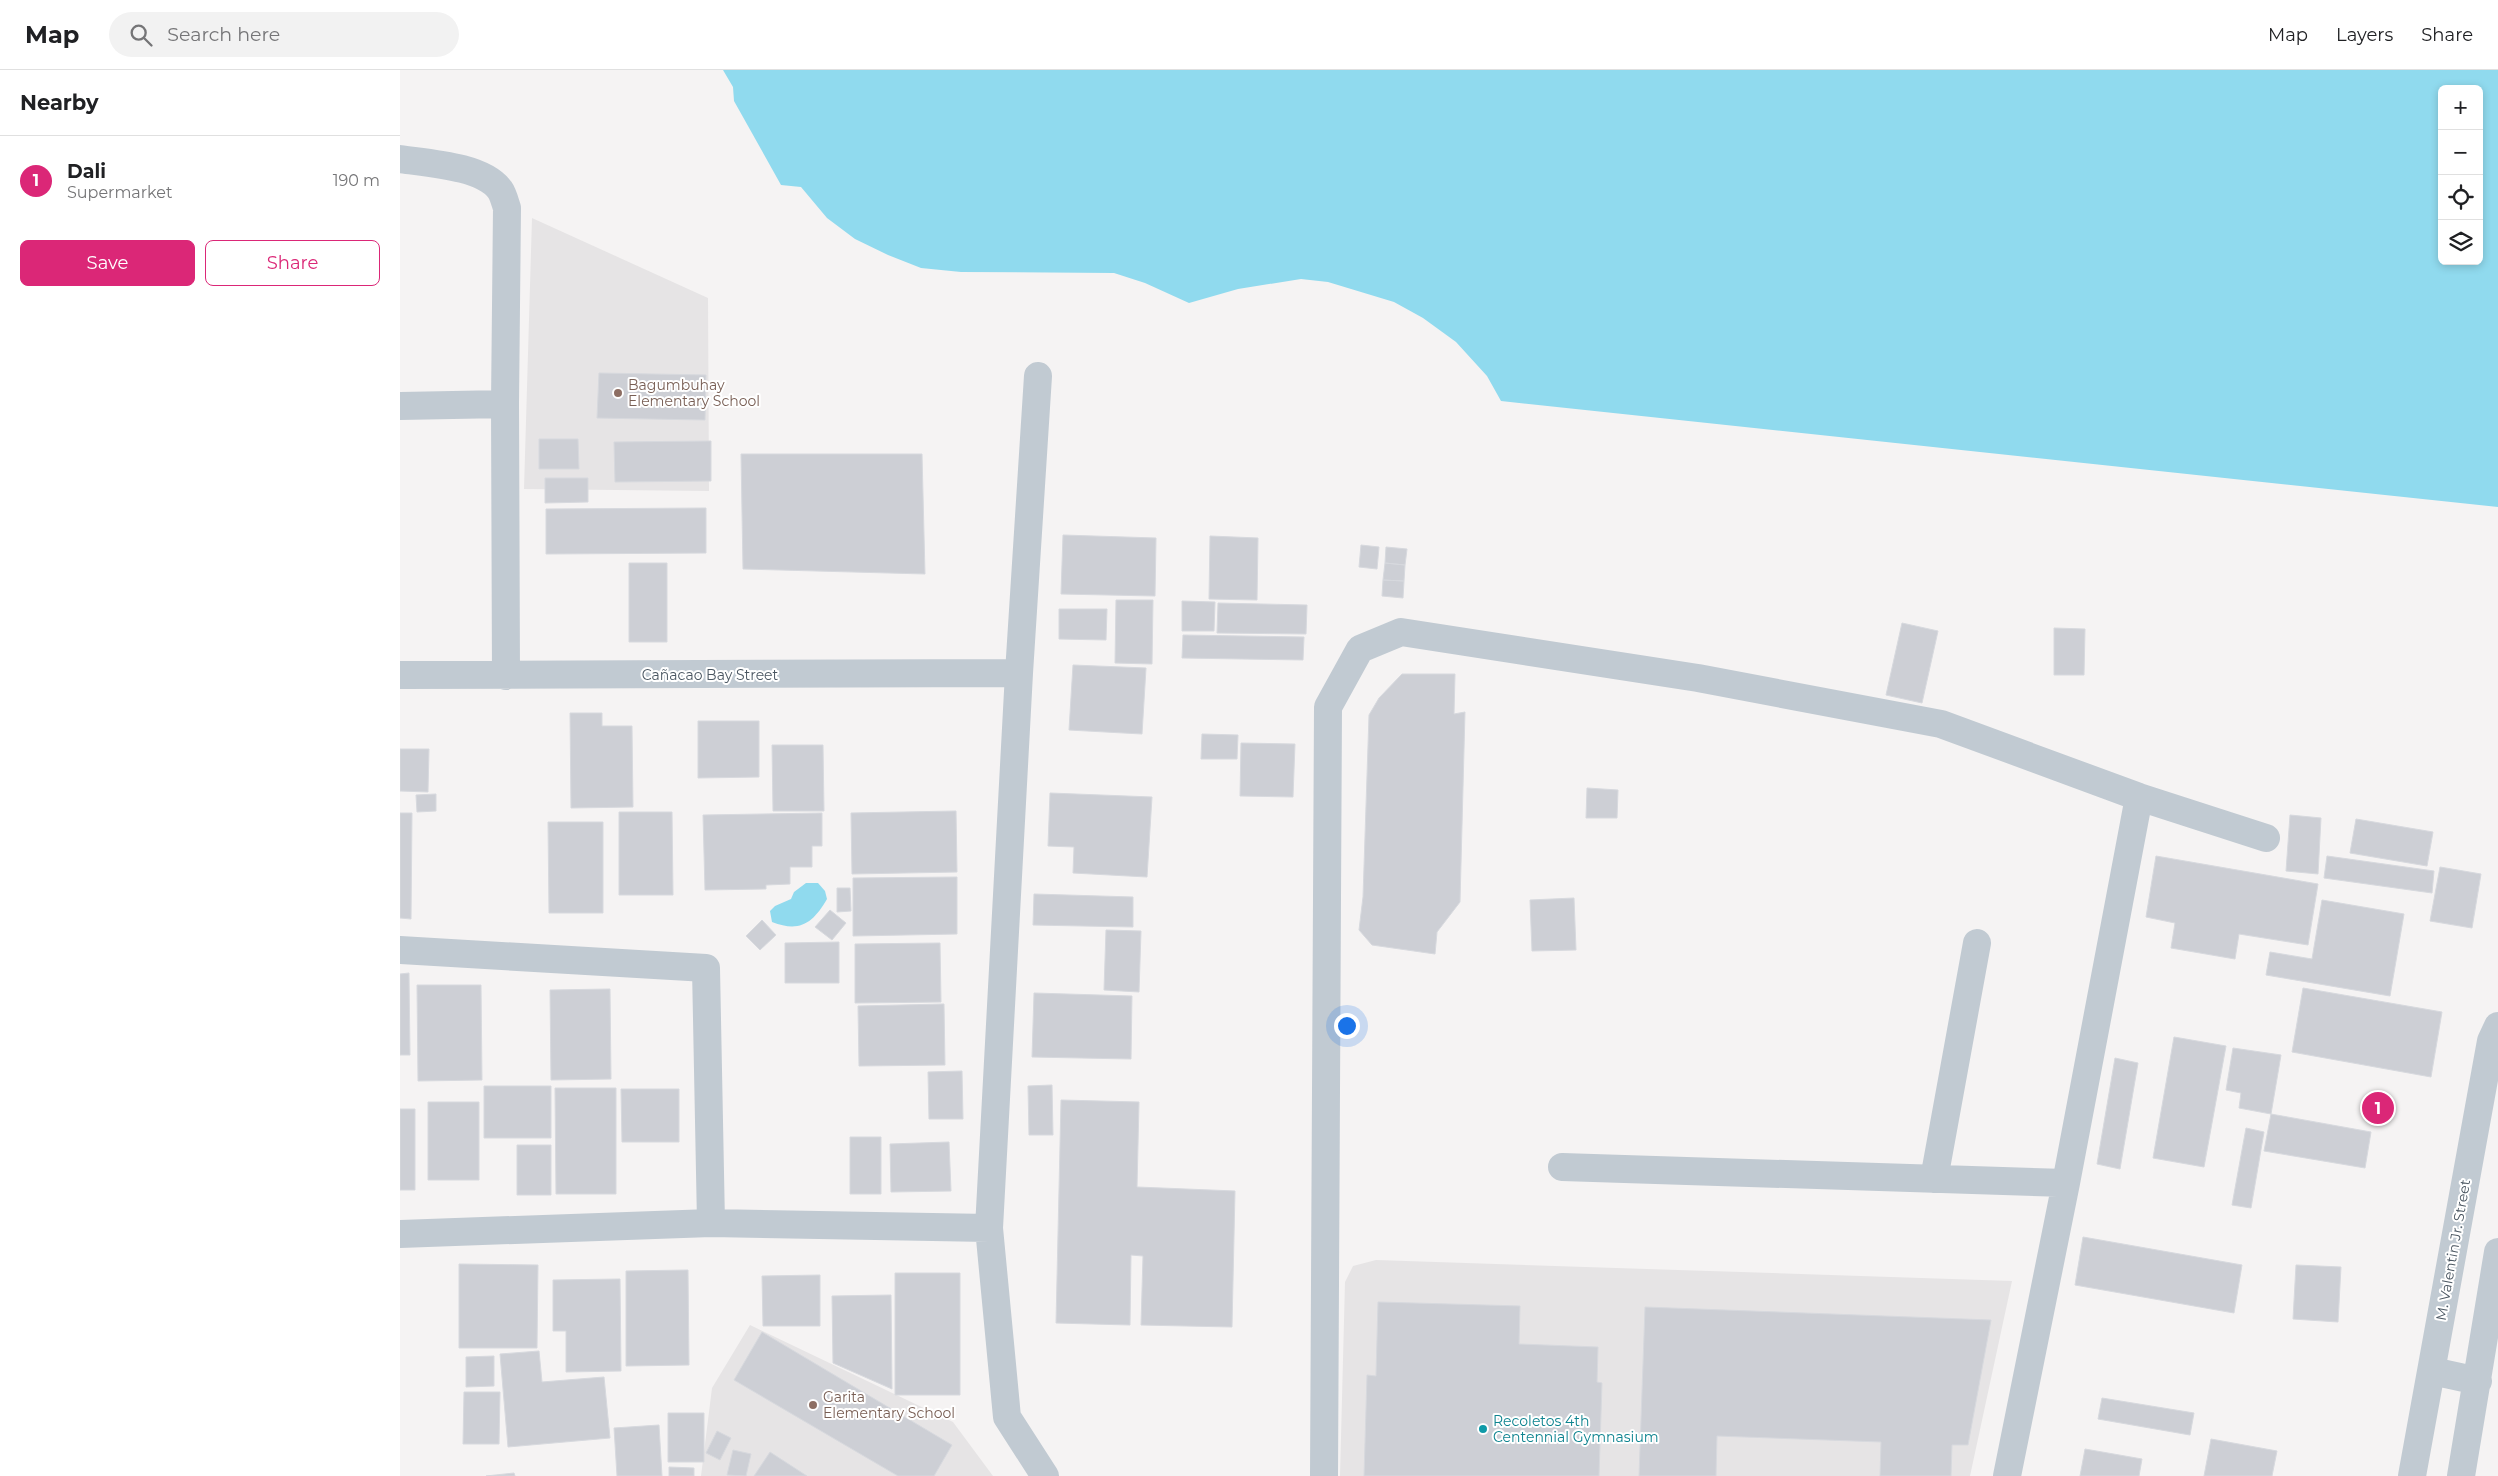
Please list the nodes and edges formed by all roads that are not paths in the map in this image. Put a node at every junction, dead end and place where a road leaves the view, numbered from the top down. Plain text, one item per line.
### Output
1 (400, 159) edge
2 (1038, 376) dead end
3 (505, 404) junction
4 (400, 406) edge
5 (1019, 673) junction
6 (400, 675) edge
7 (506, 676) junction
8 (2139, 797) junction
9 (2266, 838) dead end
10 (1977, 943) dead end
11 (400, 950) edge
12 (2498, 1026) edge
13 (1562, 1167) dead end
14 (1934, 1179) junction
15 (2066, 1183) junction
16 (711, 1223) junction
17 (989, 1228) junction
18 (400, 1234) edge
19 (2498, 1252) edge
20 (2432, 1371) junction
21 (2478, 1381) junction
22 (1045, 1476) edge
23 (1324, 1476) edge
24 (2007, 1476) edge
25 (2412, 1476) edge
26 (2461, 1476) edge

1 - 3 street
2 - 5 street
3 - 4 street
3 - 7 street
5 - 7 street, Cañacao Bay Street
5 - 17 street
6 - 7 street, Cañacao Bay Street
8 - 9 street
8 - 15 street
8 - 23 street
10 - 14 street
11 - 16 street
12 - 20 street, M. Valentin Jr. Street
13 - 14 street
14 - 15 street
15 - 24 street
16 - 17 street
16 - 18 street
17 - 22 street
19 - 21 street
20 - 21 street
20 - 25 street, M. Valentin Jr. Street
21 - 26 street

